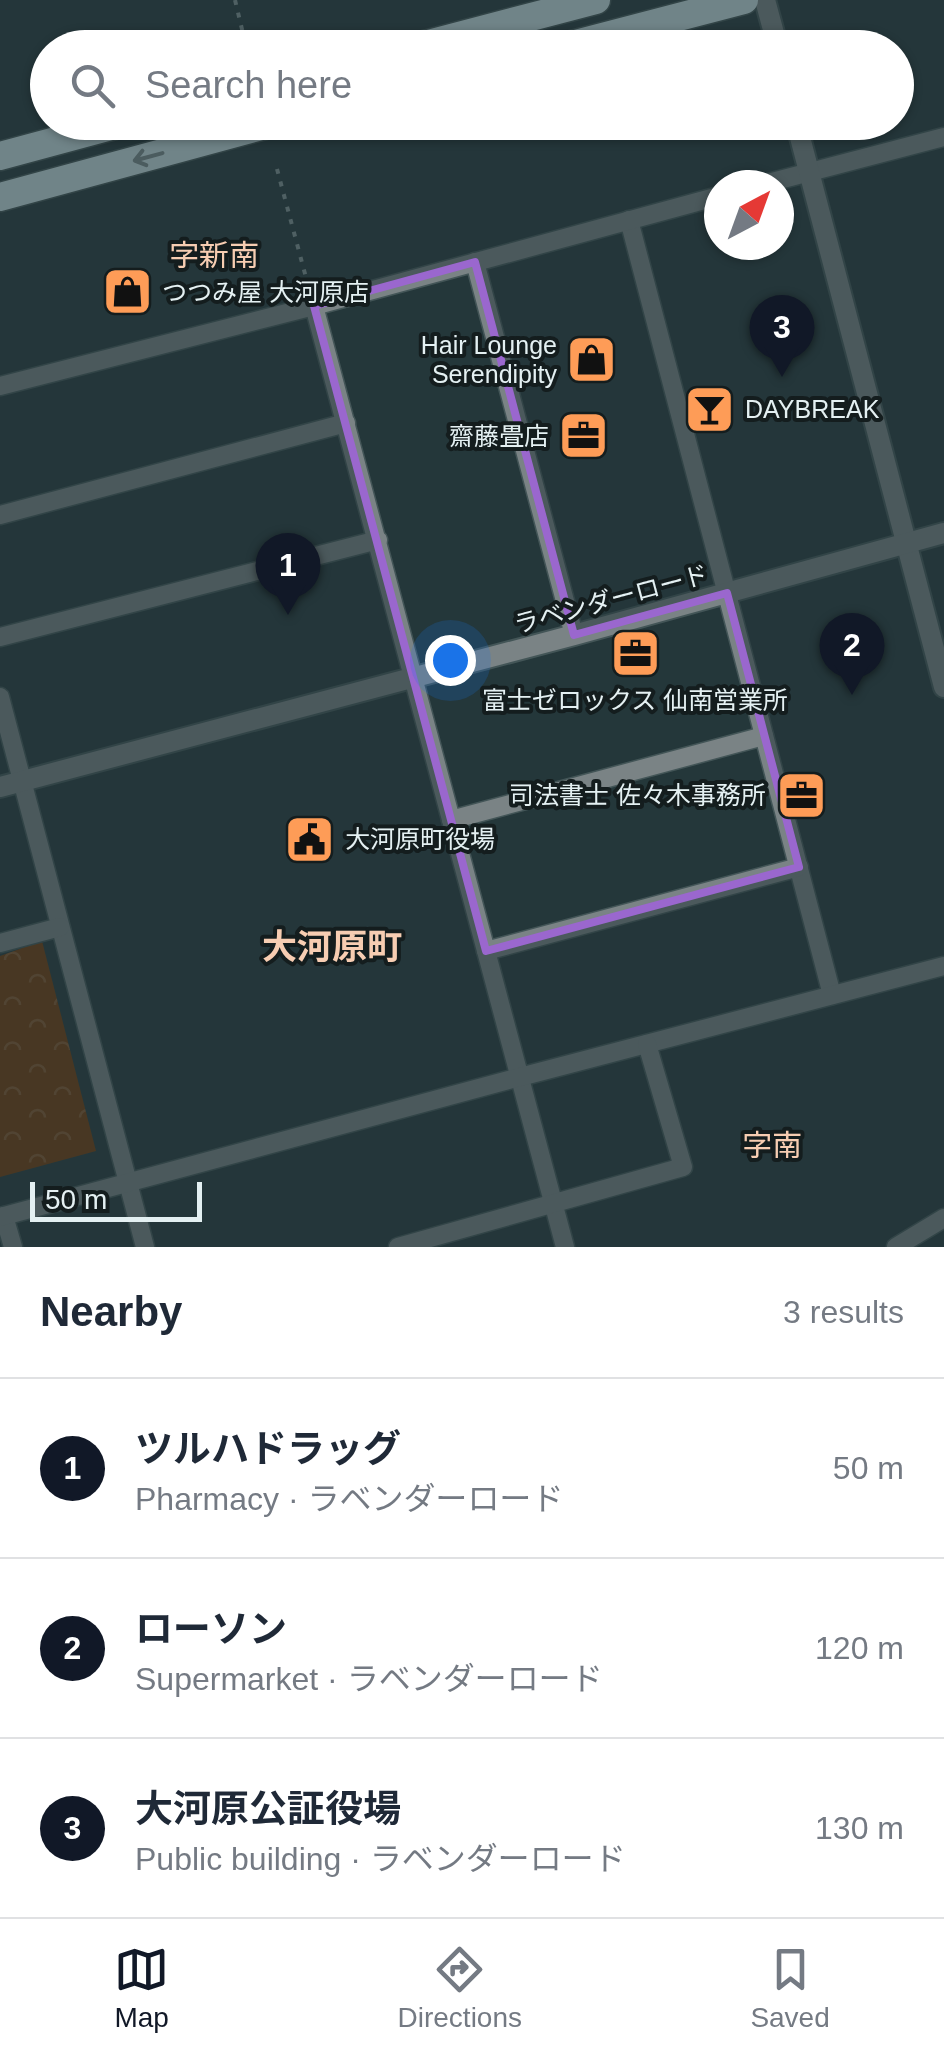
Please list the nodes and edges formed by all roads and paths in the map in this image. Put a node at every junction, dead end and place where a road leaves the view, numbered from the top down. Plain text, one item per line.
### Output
1 (235, 0) edge
2 (596, 0) edge
3 (744, 0) edge
4 (765, 0) edge
5 (242, 30) edge
6 (482, 30) edge
7 (629, 30) edge
8 (773, 30) edge
9 (944, 137) edge
10 (59, 140) edge
11 (210, 140) edge
12 (800, 140) edge
13 (0, 156) edge
14 (277, 169) dead end
15 (808, 172) junction
16 (794, 176) edge
17 (0, 197) edge
18 (704, 200) edge
19 (629, 220) junction
20 (475, 262) junction
21 (314, 306) junction
22 (0, 386) edge
23 (346, 422) junction
24 (0, 515) edge
25 (944, 534) edge
26 (378, 540) junction
27 (906, 543) junction
28 (727, 593) junction
29 (574, 636) junction
30 (0, 638) edge
31 (413, 677) junction
32 (944, 687) edge
33 (0, 697) edge
34 (764, 736) junction
35 (10, 784) edge
36 (451, 820) junction
37 (799, 867) junction
38 (60, 926) junction
39 (0, 943) edge
40 (486, 951) junction
41 (944, 966) edge
42 (832, 995) junction
43 (647, 1044) junction
44 (520, 1077) junction
45 (128, 1183) junction
46 (554, 1203) junction
47 (2, 1216) edge
48 (944, 1218) edge
49 (13, 1247) edge
50 (146, 1247) edge
51 (398, 1247) edge
52 (565, 1247) edge
53 (896, 1247) edge

1 - 5 path
2 - 6 highway
3 - 7 highway
4 - 8 street
9 - 15 street
10 - 13 highway
11 -> 17 highway
12 - 15 street
14 - 21 path
15 - 16 street
15 - 27 street
18 - 19 street
19 - 20 street
19 - 28 street
20 - 21 street
20 - 29 street
21 - 22 street
21 - 23 street
23 - 24 street
23 - 26 street
25 - 27 street, ラベンダーロード
26 - 30 street
26 - 31 street
27 - 28 street, ラベンダーロード
27 - 32 street
28 - 29 street, ラベンダーロード
28 - 34 street
29 - 31 street, ラベンダーロード
31 - 35 street, ラベンダーロード
31 - 36 street
33 - 35 street
34 - 36 street
34 - 37 street
35 - 38 street
36 - 40 street
37 - 40 street
37 - 42 street
38 - 39 street
38 - 45 street
40 - 44 street
41 - 42 street
42 - 43 street
43 - 44 street
43 - 46 street
44 - 45 street
44 - 46 street
45 - 47 street
45 - 50 street
46 - 51 street
46 - 52 street
47 - 49 street
48 - 53 street

